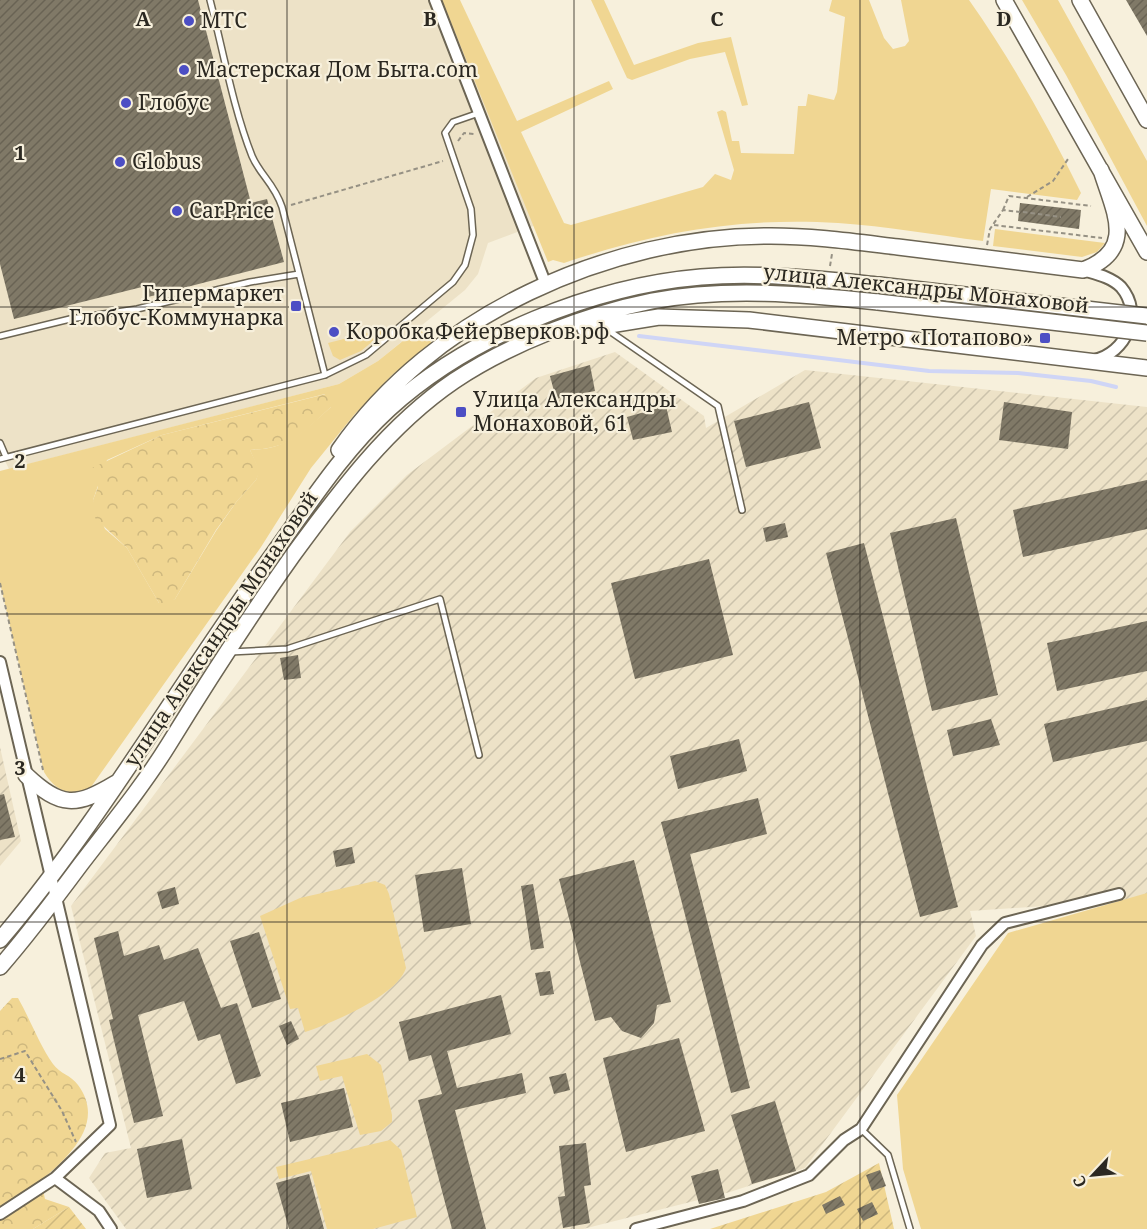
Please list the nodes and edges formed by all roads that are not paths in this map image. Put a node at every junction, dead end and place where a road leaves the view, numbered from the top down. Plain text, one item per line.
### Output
1 (210, 0) edge
2 (435, 0) edge
3 (1004, 0) edge
4 (1080, 0) edge
5 (479, 113) junction
6 (1147, 120) edge
7 (1101, 170) junction
8 (1147, 252) edge
9 (1083, 270) junction
10 (299, 274) junction
11 (546, 285) junction
12 (1147, 316) edge
13 (603, 319) junction
14 (1147, 333) edge
15 (0, 336) edge
16 (1088, 361) junction
17 (1147, 368) edge
18 (324, 375) junction
19 (0, 443) edge
20 (3, 458) edge
21 (313, 497) junction
22 (742, 510) dead end
23 (225, 652) junction
24 (0, 662) edge
25 (2, 681) edge
26 (479, 755) dead end
27 (26, 775) junction
28 (119, 782) junction
29 (50, 877) junction
30 (1119, 894) dead end
31 (56, 898) junction
32 (0, 940) edge
33 (0, 967) edge
34 (861, 1129) junction
35 (55, 1178) junction
36 (0, 1214) edge
37 (111, 1229) edge
38 (636, 1229) edge
39 (910, 1229) edge

1 - 10 lane
2 - 5 street
3 - 7 main road
4 - 6 main road
5 - 11 street
5 - 18 lane
7 - 8 main road
7 - 9 main road
9 - 11 main road
9 - 16 street
10 - 15 lane
10 - 18 lane
11 - 21 main road
12 - 21 main road, улица Александры Монаховой, bridge
13 - 14 main road, улица Александры Монаховой, bridge
13 - 16 main road
13 - 22 lane
13 - 23 main road, улица Александры Монаховой
16 - 17 main road
18 - 20 lane
19 - 20 lane
21 - 28 main road, улица Александры Монаховой
23 - 26 lane
23 - 31 main road, улица Александры Монаховой
24 - 25 street
25 - 27 street
27 - 28 main road
27 - 29 street
28 - 29 main road, улица Александры Монаховой
29 - 31 street
29 - 32 main road, улица Александры Монаховой
30 - 34 street
31 - 33 main road, улица Александры Монаховой
31 - 35 street
34 - 38 street
34 - 39 lane
35 - 36 street
35 - 37 street

